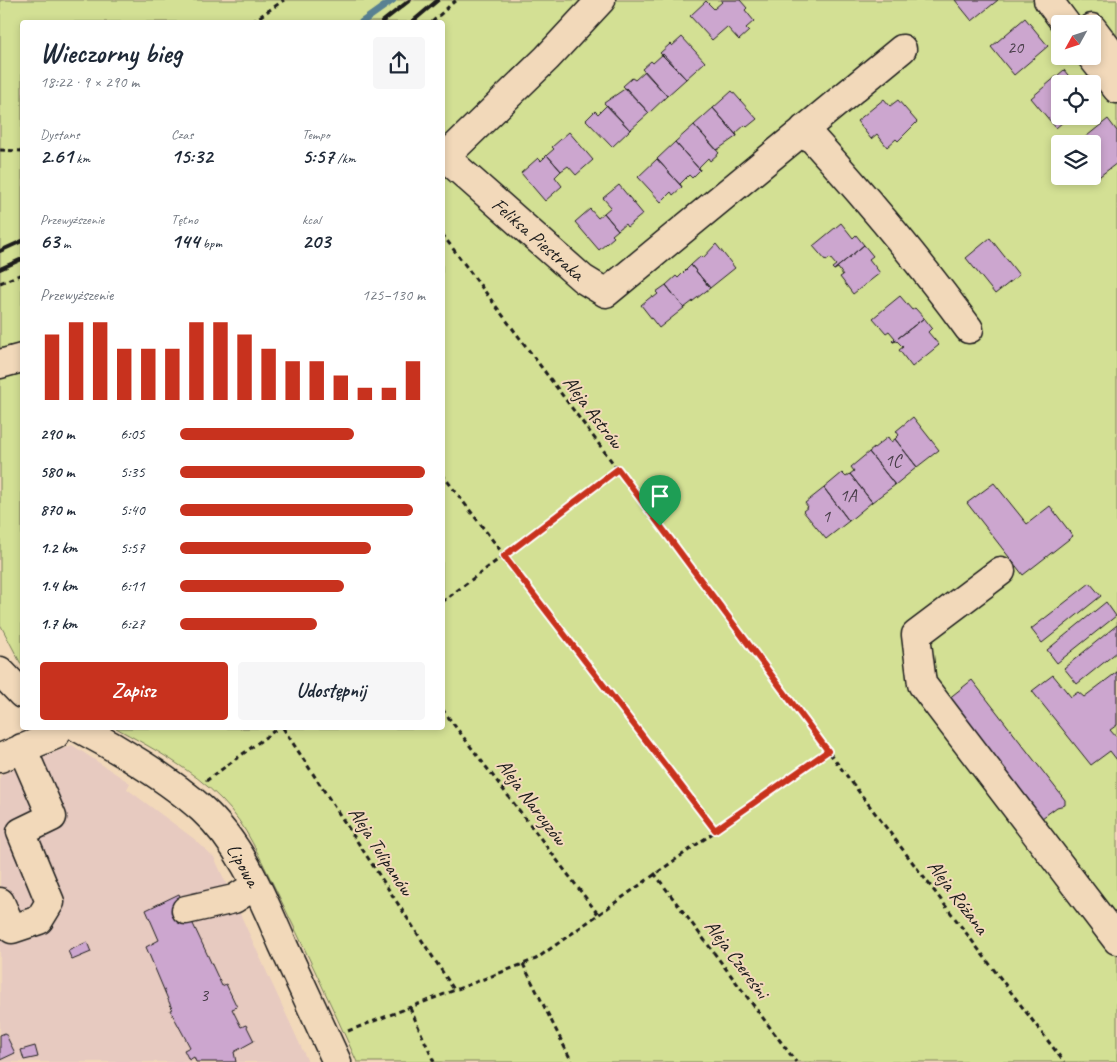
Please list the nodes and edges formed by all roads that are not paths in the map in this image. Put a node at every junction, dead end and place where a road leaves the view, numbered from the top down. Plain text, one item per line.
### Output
1 (601, 0) edge
2 (1048, 0) edge
3 (1071, 0) edge
4 (1059, 15) edge
5 (1082, 15) edge
6 (1101, 40) edge
7 (902, 49) dead end
8 (1117, 60) edge
9 (1099, 65) edge
10 (1117, 89) edge
11 (804, 129) junction
12 (445, 158) edge
13 (445, 160) edge
14 (969, 329) dead end
15 (20, 359) edge
16 (0, 364) edge
17 (1001, 570) dead end
18 (0, 671) edge
19 (20, 692) edge
20 (58, 730) edge
21 (82, 730) edge
22 (11, 753) edge
23 (256, 885) junction
24 (0, 902) edge
25 (186, 910) dead end
26 (1117, 940) edge
27 (337, 1062) edge

1 - 12 street, Feliksa Piestraka
2 - 4 street
3 - 5 street
6 - 8 street
7 - 11 street, Feliksa Piestraka
9 - 10 street
11 - 13 street, Feliksa Piestraka
11 - 14 street
15 - 16 street
17 - 26 street
18 - 19 street
20 - 22 street
21 - 23 street, Lipowa
22 - 24 street
23 - 25 street
23 - 27 street, Lipowa

